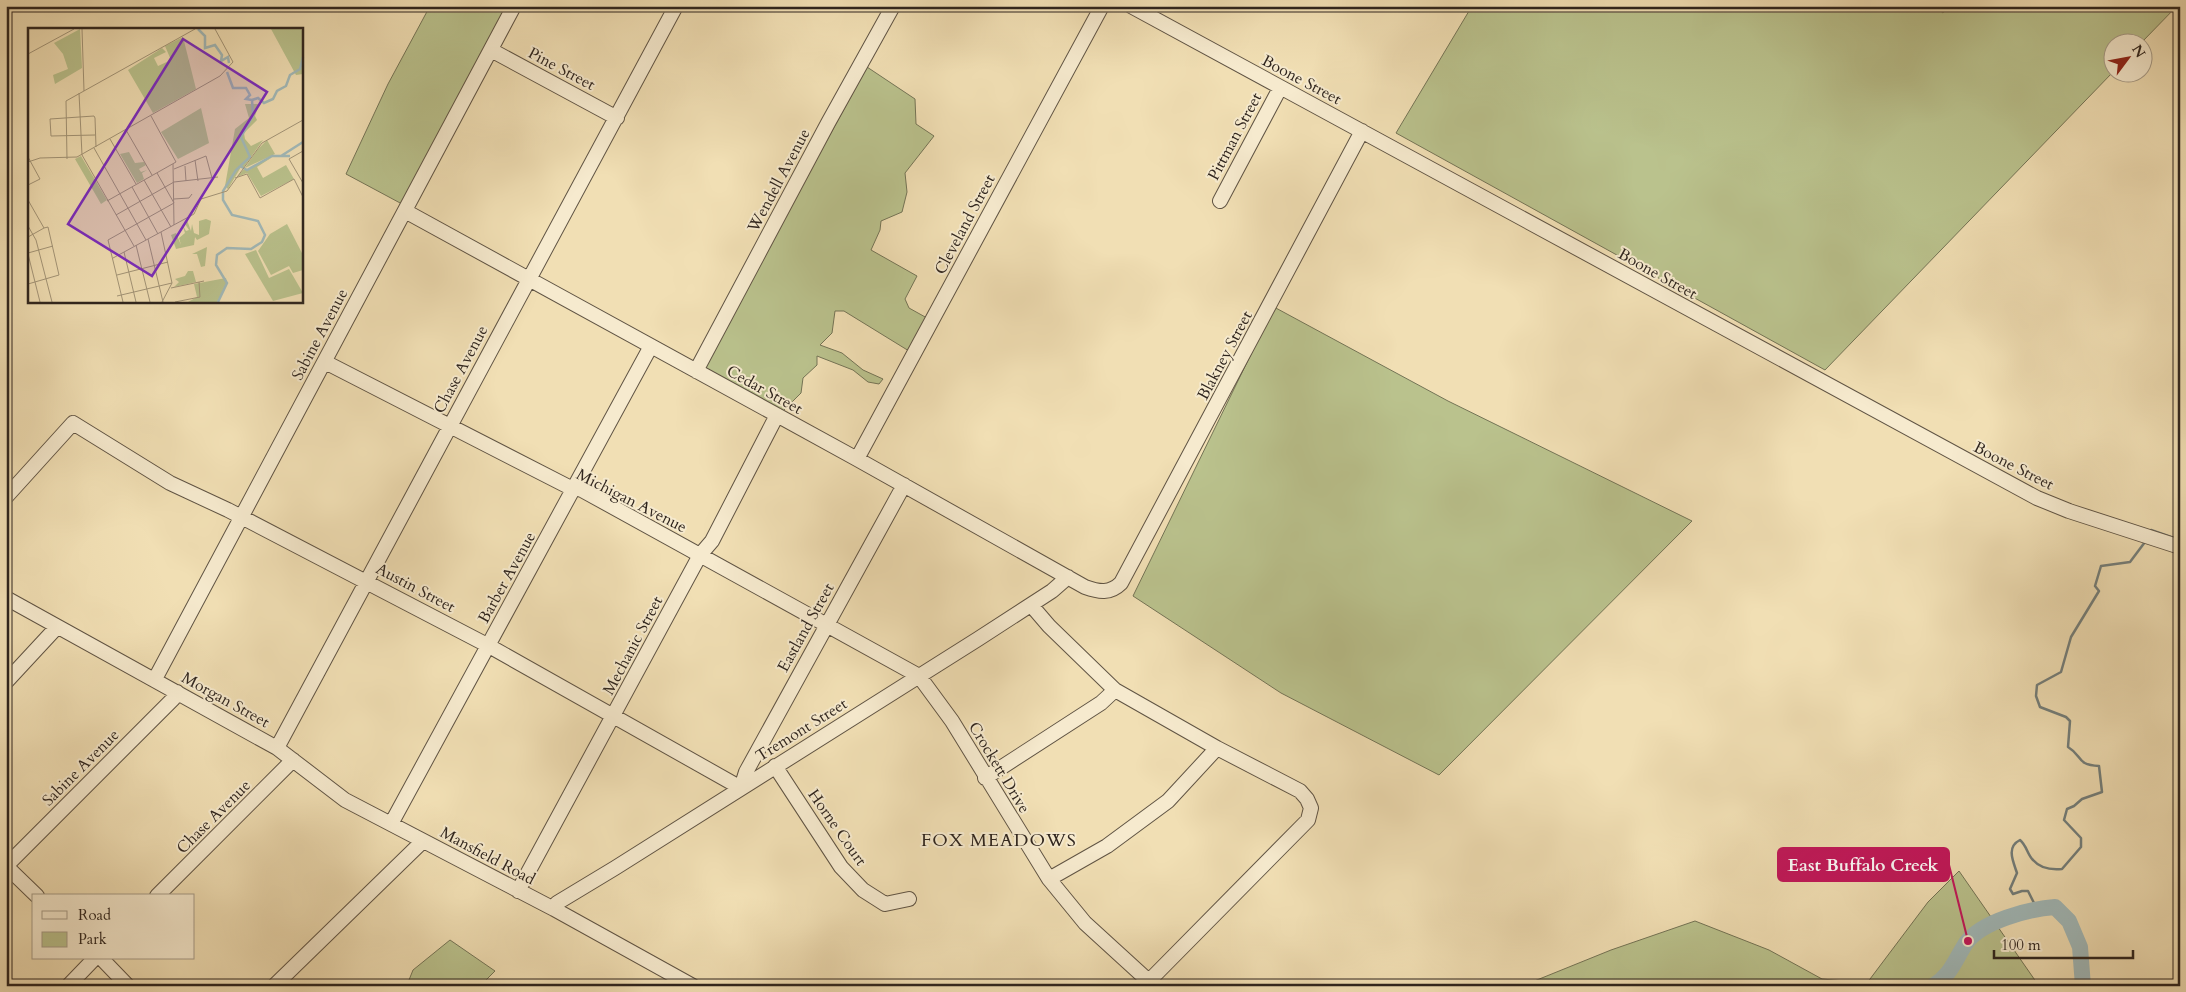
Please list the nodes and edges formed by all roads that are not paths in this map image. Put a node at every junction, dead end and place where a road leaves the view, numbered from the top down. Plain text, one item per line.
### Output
1 (514, 6) edge
2 (676, 6) edge
3 (893, 6) edge
4 (1102, 6) edge
5 (1130, 6) edge
6 (491, 50) junction
7 (1280, 88) junction
8 (617, 118) junction
9 (1362, 131) junction
10 (1220, 201) dead end
11 (405, 211) junction
12 (528, 279) junction
13 (651, 346) junction
14 (325, 362) junction
15 (696, 371) junction
16 (777, 416) junction
17 (450, 426) junction
18 (857, 459) junction
19 (904, 485) junction
20 (574, 488) junction
21 (6, 497) edge
22 (242, 518) junction
23 (2180, 547) edge
24 (700, 555) junction
25 (1068, 576) junction
26 (367, 581) junction
27 (1110, 590) joint
28 (6, 598) edge
29 (1031, 604) junction
30 (826, 625) junction
31 (58, 627) junction
32 (489, 646) junction
33 (919, 676) junction
34 (156, 679) junction
35 (6, 682) edge
36 (1116, 690) junction
37 (177, 692) junction
38 (614, 715) junction
39 (277, 748) junction
40 (1216, 748) junction
41 (293, 760) junction
42 (775, 766) junction
43 (985, 778) junction
44 (741, 788) junction
45 (391, 824) junction
46 (423, 841) junction
47 (6, 866) edge
48 (1049, 878) junction
49 (518, 891) junction
50 (35, 894) edge
51 (159, 894) edge
52 (909, 899) dead end
53 (554, 909) junction
54 (93, 960) edge
55 (103, 960) edge
56 (1152, 983) edge
57 (68, 986) edge
58 (128, 986) edge
59 (274, 986) edge
60 (693, 986) edge

1 - 6 street, Sabine Avenue
2 - 8 street, Chase Avenue
3 - 15 street, Wendell Avenue
4 - 18 street, Cleveland Street
5 - 7 street, Boone Street
6 - 8 street, Pine Street
6 - 11 street, Sabine Avenue
7 - 9 street, Boone Street
7 - 10 street, Pittman Street
8 - 12 street, Chase Avenue
9 - 23 street, Boone Street
9 - 27 street, Blakney Street
11 - 12 street, Cedar Street
11 - 14 street, Sabine Avenue
12 - 13 street, Cedar Street
12 - 17 street, Chase Avenue
13 - 15 street, Cedar Street
13 - 20 street, Barber Avenue
14 - 17 street, Michigan Avenue
14 - 22 street, Sabine Avenue
15 - 16 street, Cedar Street
16 - 18 street, Cedar Street
16 - 24 street, Mechanic Street
17 - 20 street, Michigan Avenue
17 - 26 street, Chase Avenue
18 - 19 street, Cedar Street
19 - 25 street, Cedar Street
19 - 30 street, Eastland Street
20 - 24 street, Michigan Avenue
20 - 32 street, Barber Avenue
21 - 22 street, Austin Street
22 - 26 street, Austin Street
22 - 34 street, Sabine Avenue
24 - 30 street, Michigan Avenue
24 - 38 street, Mechanic Street
25 - 27 street, Cedar Street
25 - 29 street, Tremont Street
26 - 32 street, Austin Street
26 - 39 street, Chase Avenue
28 - 31 street, Morgan Street
29 - 33 street, Tremont Street
29 - 36 street
30 - 33 street, Michigan Avenue
30 - 44 street, Eastland Street
31 - 34 street, Morgan Street
31 - 35 street
32 - 38 street, Austin Street
32 - 45 street, Barber Avenue
33 - 42 street, Tremont Street
33 - 43 street, Crockett Drive
34 - 37 street, Morgan Street
36 - 40 street
36 - 43 street
37 - 39 street, Morgan Street
37 - 47 street, Sabine Avenue
38 - 44 street, Austin Street
38 - 49 street, Mechanic Street
39 - 41 street, Morgan Street
40 - 48 street
40 - 56 street
41 - 45 street, Morgan Street
41 - 51 street, Chase Avenue
42 - 44 street, Tremont Street
42 - 52 street, Horne Court
43 - 48 street, Crockett Drive
44 - 53 street, Tremont Street
45 - 46 street, Morgan Street
46 - 49 street, Mansfield Road
46 - 59 street, Mansfield Road
47 - 50 street
48 - 56 street, Crockett Drive
49 - 53 street, Mansfield Road
53 - 60 street, Mansfield Road
54 - 57 street
55 - 58 street

